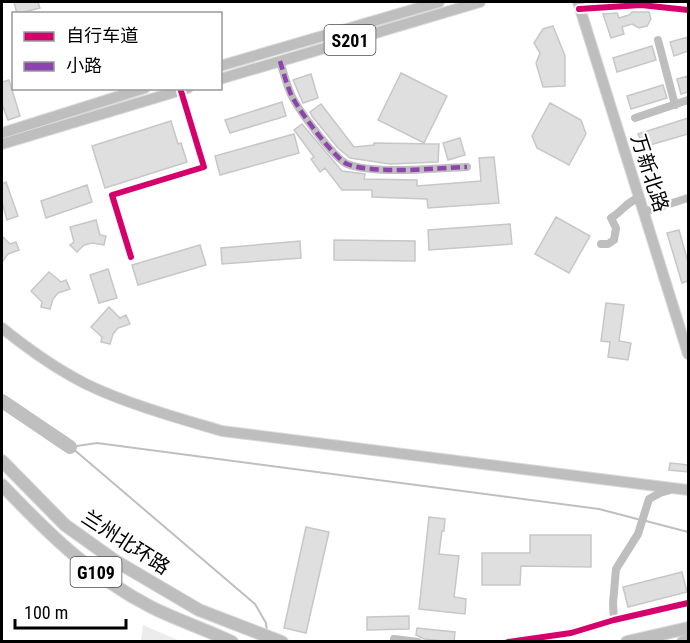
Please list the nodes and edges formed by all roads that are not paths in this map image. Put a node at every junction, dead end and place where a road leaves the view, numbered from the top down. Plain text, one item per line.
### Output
1 (439, 2) edge
2 (480, 2) edge
3 (579, 5) edge
4 (688, 10) edge
5 (658, 40) dead end
6 (280, 61) junction
7 (222, 65) edge
8 (222, 78) edge
9 (139, 90) edge
10 (184, 90) edge
11 (688, 100) edge
12 (675, 105) junction
13 (635, 118) dead end
14 (2, 133) edge
15 (2, 144) edge
16 (467, 167) dead end
17 (639, 198) junction
18 (688, 198) edge
19 (644, 212) junction
20 (601, 244) dead end
21 (131, 256) dead end
22 (2, 328) edge
23 (688, 354) edge
24 (3, 466) edge
25 (2, 485) edge
26 (688, 488) edge
27 (675, 489) junction
28 (688, 603) edge
29 (614, 620) junction
30 (688, 627) edge
31 (394, 639) dead end
32 (688, 640) edge
33 (232, 642) edge
34 (282, 642) edge
35 (418, 642) edge
36 (508, 642) edge
37 (627, 642) edge
38 (682, 642) edge

1 - 7 main road, S201
2 - 6 main road, S201
3 - 4 street
3 - 17 main road, 万新北路
5 - 12 street
6 - 8 main road, S201
6 - 16 street
9 - 14 main road
10 - 15 main road
10 - 21 street
11 - 12 street
12 - 13 street
17 - 19 main road, 万新北路
17 - 20 street
18 - 19 street
19 - 23 main road, 万新北路
22 - 27 main road
24 - 34 highway, 兰州北环路 / G109
25 - 33 highway, 兰州北环路 / G109
26 - 27 main road
27 - 29 street
28 - 29 street
29 - 36 street
30 - 37 highway
31 - 35 street
32 - 38 highway

